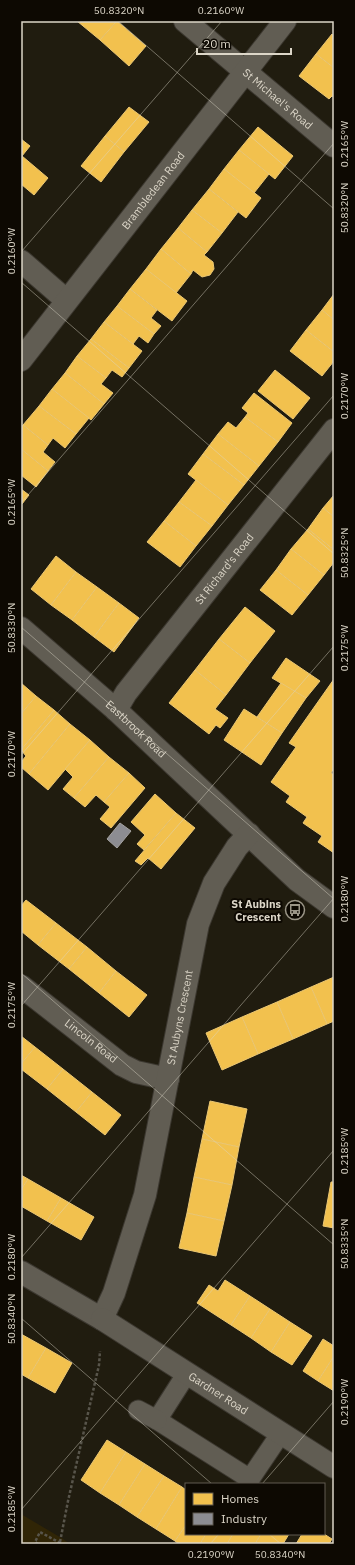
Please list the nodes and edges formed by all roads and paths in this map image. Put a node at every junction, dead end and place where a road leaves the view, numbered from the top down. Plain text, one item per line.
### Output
1 (185, 21) edge
2 (285, 21) edge
3 (246, 73) junction
4 (334, 146) edge
5 (21, 261) edge
6 (66, 300) junction
7 (21, 360) edge
8 (334, 430) edge
9 (21, 628) edge
10 (116, 710) junction
11 (249, 834) junction
12 (334, 908) edge
13 (21, 986) edge
14 (168, 1079) junction
15 (21, 1272) edge
16 (102, 1319) junction
17 (187, 1372) junction
18 (138, 1410) dead end
19 (158, 1420) junction
20 (281, 1433) junction
21 (334, 1467) edge
22 (254, 1482) edge
23 (61, 1543) edge
24 (38, 1544) edge

1 - 3 street, St Michael's Road
2 - 3 street, Brambledean Road
3 - 4 street, St Michael's Road
3 - 6 street, Brambledean Road
5 - 6 street
6 - 7 street, Brambledean Road
8 - 10 street, St Richard's Road
9 - 10 street, Eastbrook Road
10 - 11 street, Eastbrook Road
11 - 12 street
11 - 14 street, St Aubyns Crescent
13 - 14 street, Lincoln Road
14 - 16 street, St Aubyns Crescent
15 - 16 street, Gardner Road
16 - 17 street, Gardner Road
16 - 23 path
17 - 19 lane
17 - 20 street, Gardner Road
18 - 19 lane
19 - 22 lane
20 - 21 street, Gardner Road
20 - 22 lane
23 - 24 path

